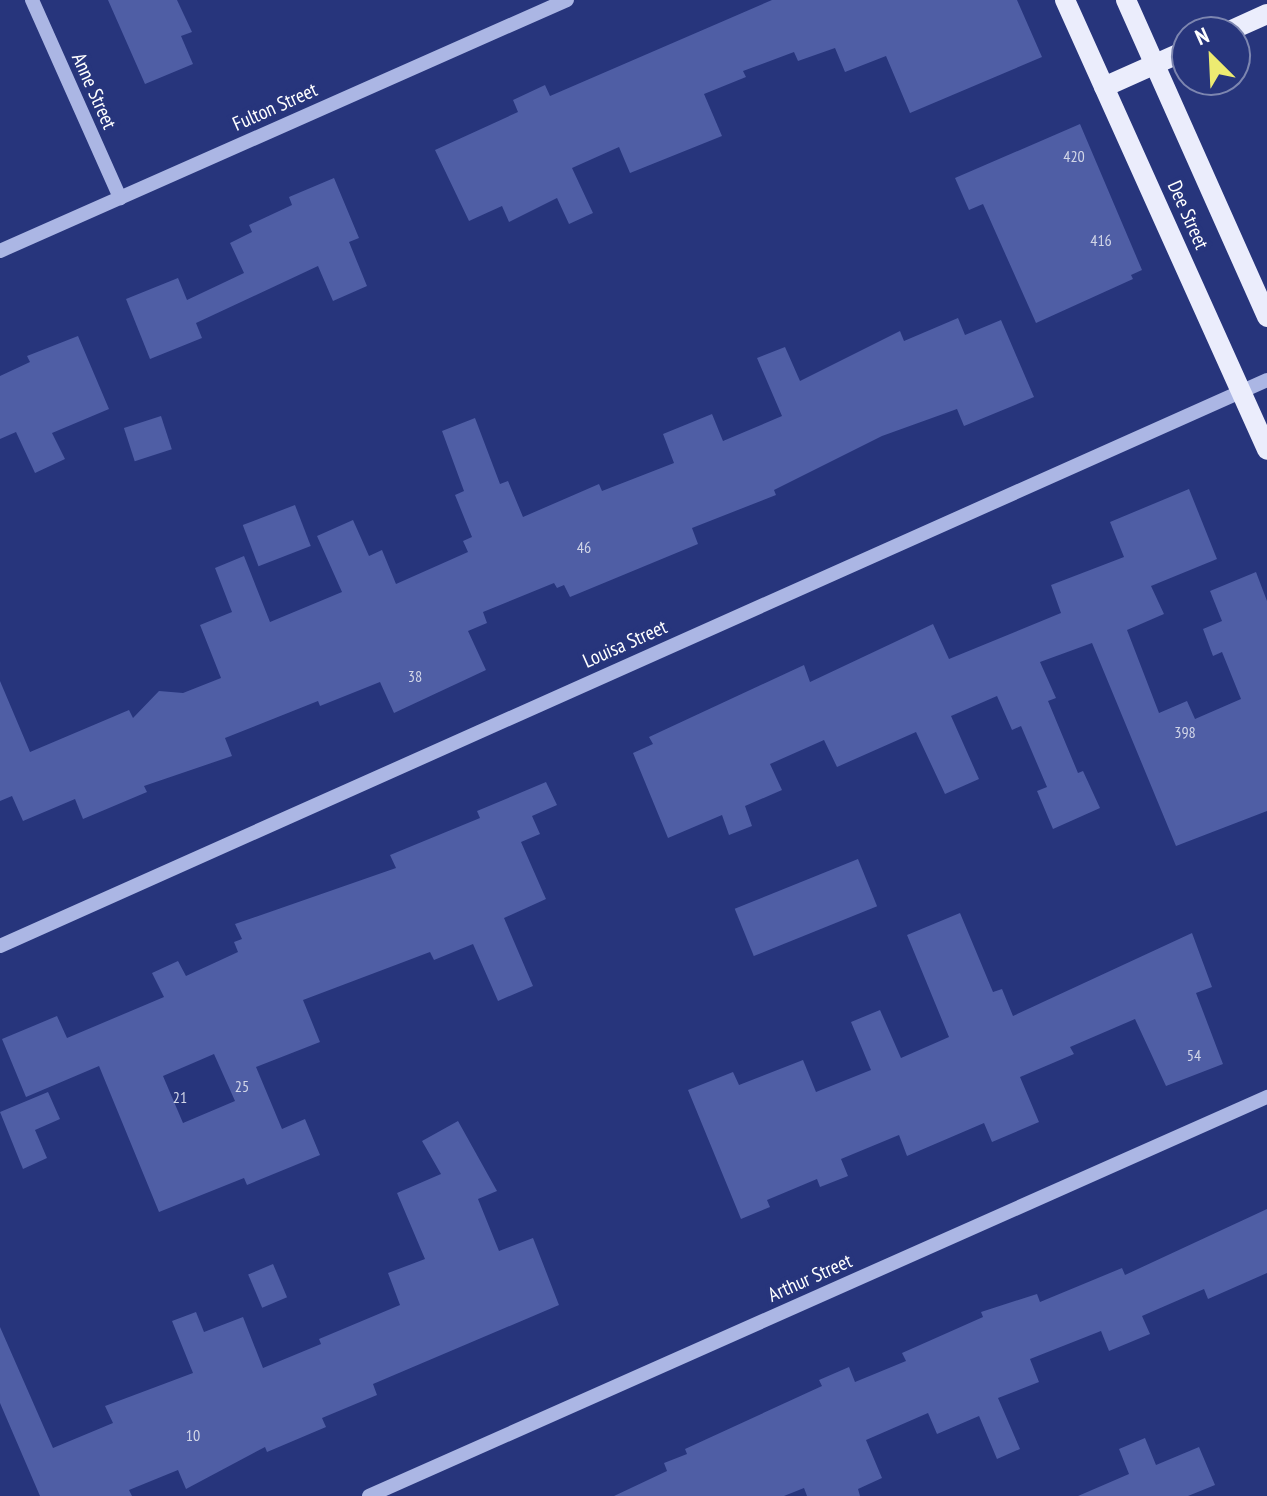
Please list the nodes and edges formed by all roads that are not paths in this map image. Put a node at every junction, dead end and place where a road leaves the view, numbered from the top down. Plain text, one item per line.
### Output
1 (32, 0) edge
2 (567, 0) edge
3 (1065, 0) edge
4 (1126, 0) edge
5 (1171, 57) edge
6 (1154, 64) junction
7 (1104, 87) junction
8 (120, 198) junction
9 (0, 251) edge
10 (1267, 317) edge
11 (1267, 380) edge
12 (1242, 392) junction
13 (1267, 450) edge
14 (0, 946) edge
15 (1267, 1097) edge
16 (369, 1496) edge

1 - 8 street, Anne Street
2 - 8 street, Fulton Street
3 - 7 main road, Dee Street
4 - 6 main road, Dee Street
5 - 6 main road
6 - 7 main road
6 - 10 main road, Dee Street
7 - 12 main road, Dee Street
8 - 9 street, Fulton Street
11 - 12 street, Louisa Street
12 - 13 main road, Dee Street
12 - 14 street, Louisa Street
15 - 16 street, Arthur Street

